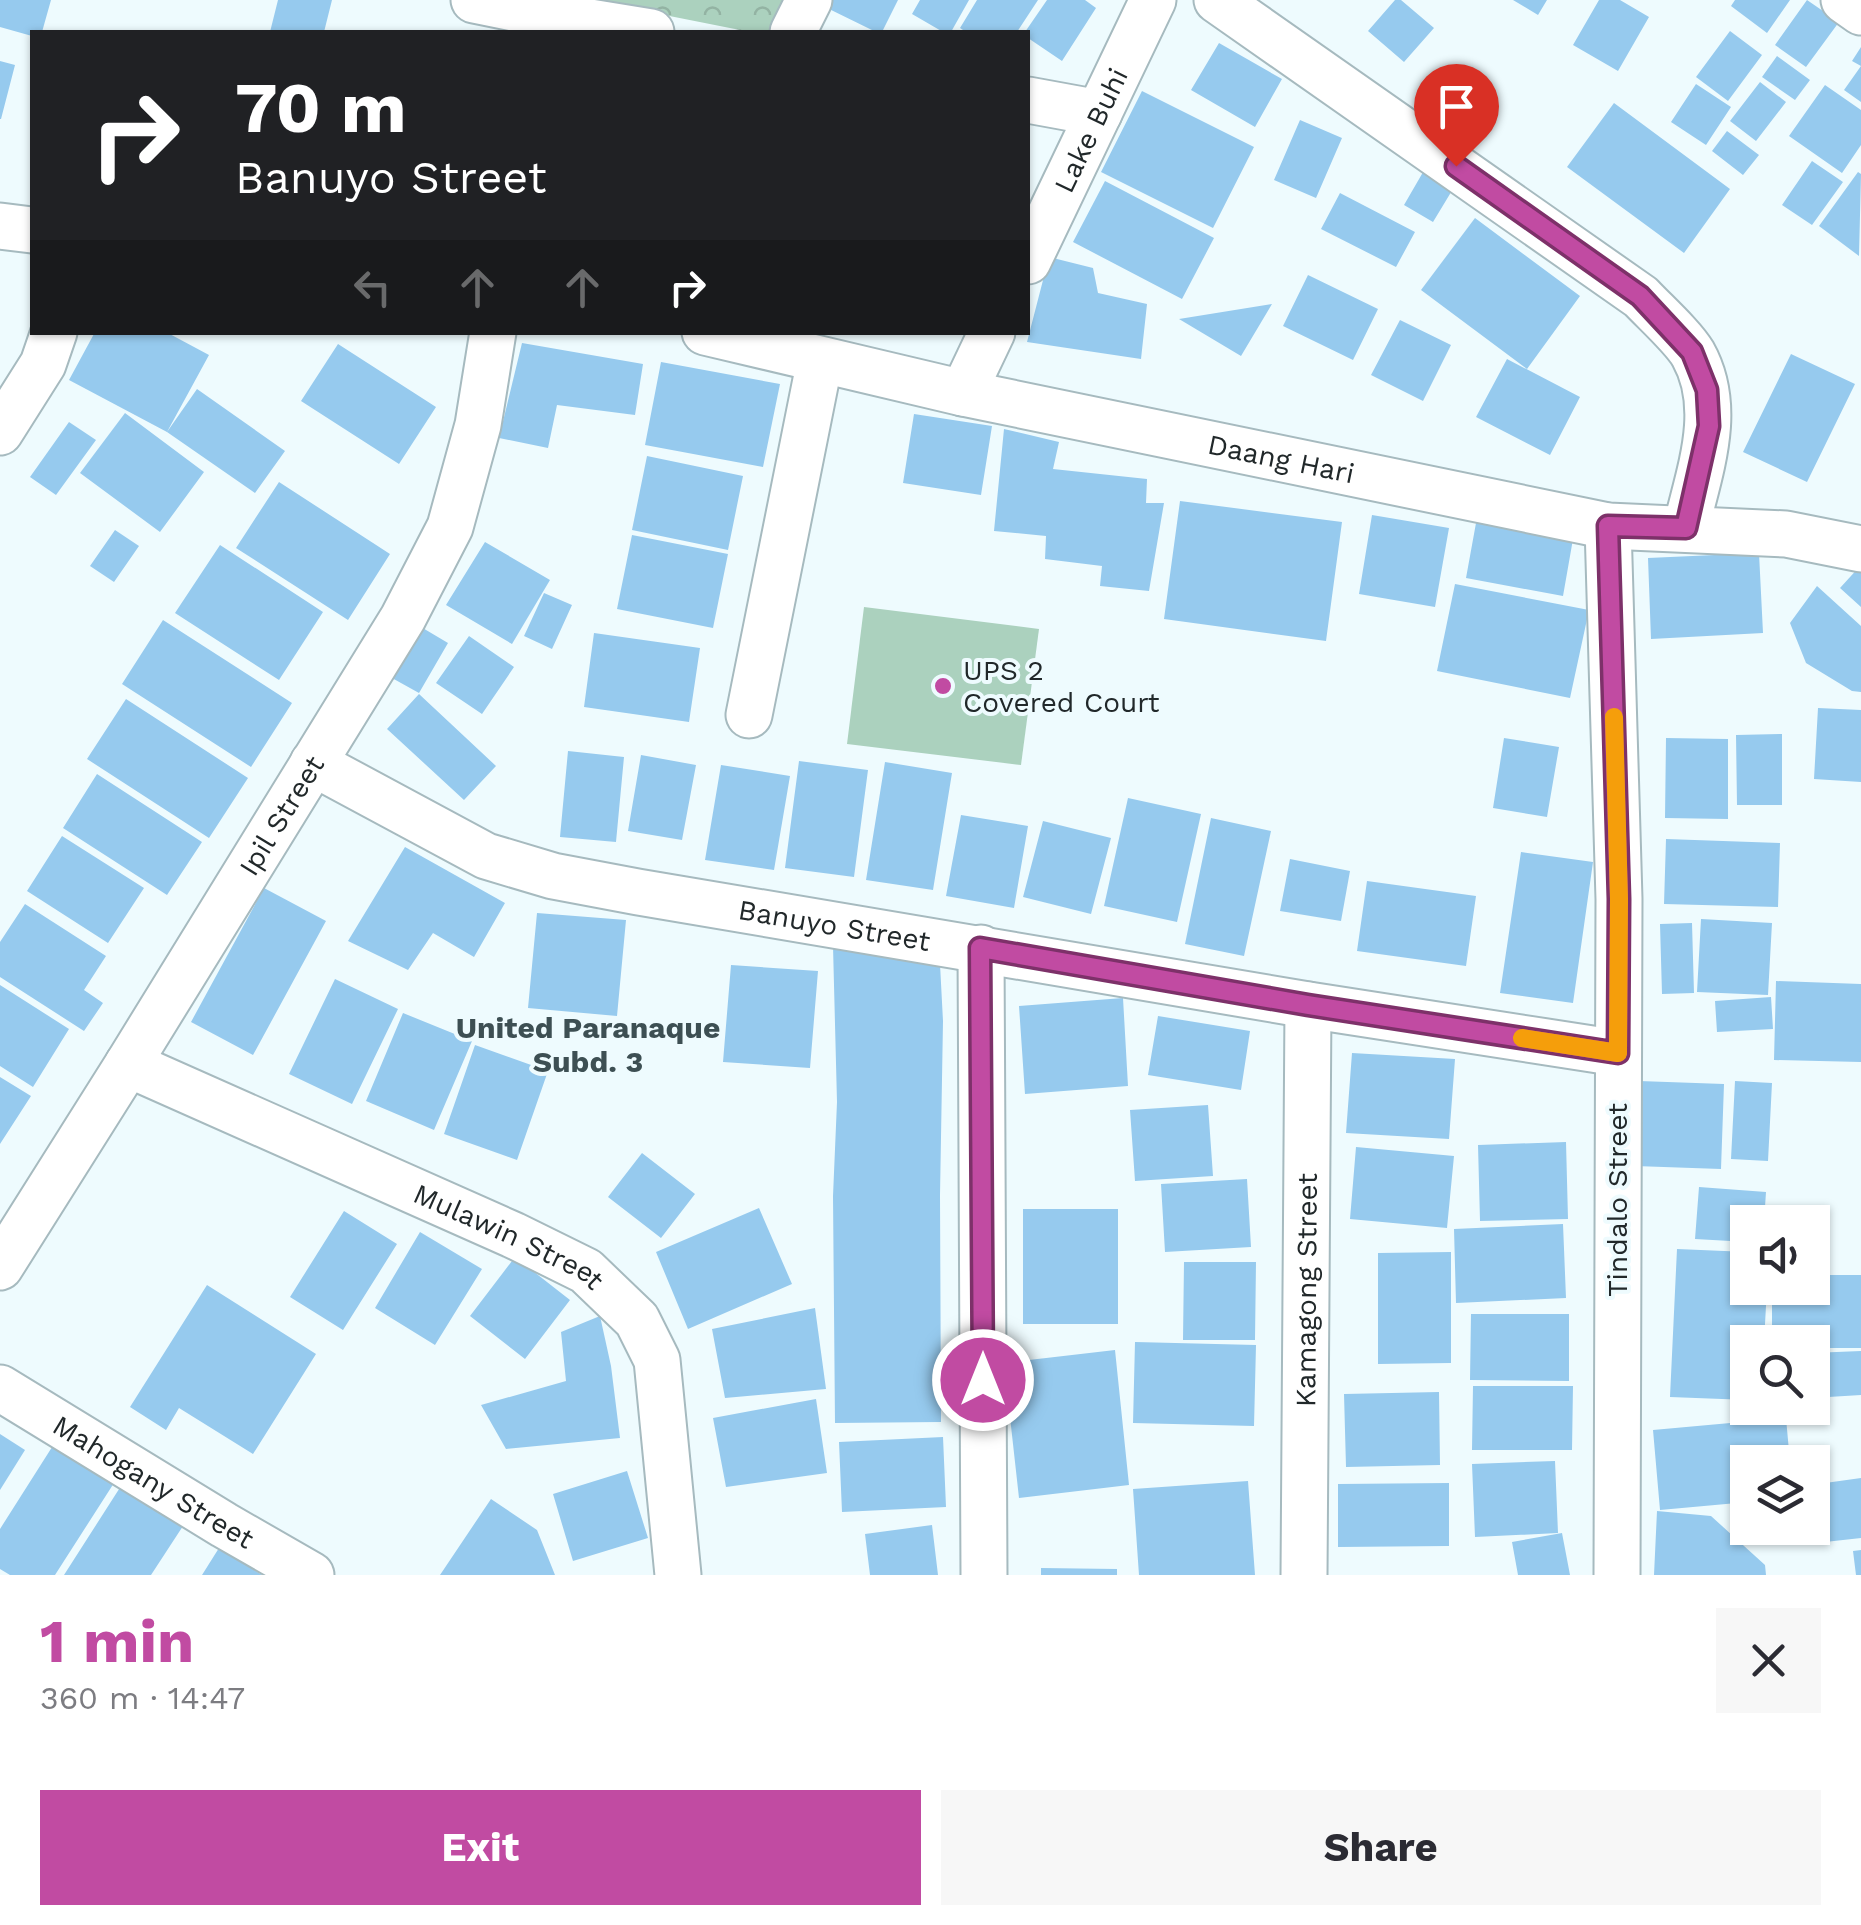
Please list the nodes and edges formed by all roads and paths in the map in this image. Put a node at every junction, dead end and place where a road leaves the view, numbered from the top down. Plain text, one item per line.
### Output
1 (474, 0) edge
2 (809, 0) edge
3 (1153, 0) edge
4 (1217, 0) edge
5 (1844, 0) edge
6 (1861, 12) edge
7 (638, 30) edge
8 (794, 30) edge
9 (1030, 100) edge
10 (1099, 113) junction
11 (0, 226) edge
12 (30, 230) edge
13 (1030, 256) edge
14 (53, 335) edge
15 (493, 335) edge
16 (716, 335) edge
17 (991, 335) edge
18 (820, 360) junction
19 (963, 393) junction
20 (0, 432) edge
21 (1608, 526) junction
22 (1686, 528) junction
23 (1861, 550) edge
24 (749, 716) dead end
25 (313, 763) junction
26 (980, 948) junction
27 (1308, 1005) junction
28 (1618, 1053) junction
29 (128, 1064) junction
30 (0, 1267) edge
31 (0, 1388) edge
32 (310, 1575) edge
33 (678, 1575) edge
34 (984, 1575) edge
35 (1304, 1575) edge
36 (1617, 1575) edge

1 - 7 street
2 - 8 street
3 - 10 street, Lake Buhi
4 - 22 street
5 - 6 street
9 - 10 street
10 - 13 street, Lake Buhi
11 - 12 street
14 - 20 street
15 - 25 street, Ipil Street
16 - 18 street, Daang Hari
17 - 19 street
18 - 19 street, Daang Hari
18 - 24 street
19 - 21 street, Daang Hari
21 - 22 street, Daang Hari
21 - 28 street, Tindalo Street
22 - 23 street, Daang Hari
25 - 26 street, Banuyo Street
25 - 29 street, Ipil Street
26 - 27 street, Banuyo Street
26 - 34 street
27 - 28 street, Banuyo Street
27 - 35 street, Kamagong Street
28 - 36 street, Tindalo Street
29 - 30 street, Ipil Street
29 - 33 street, Mulawin Street
31 - 32 street, Mahogany Street

